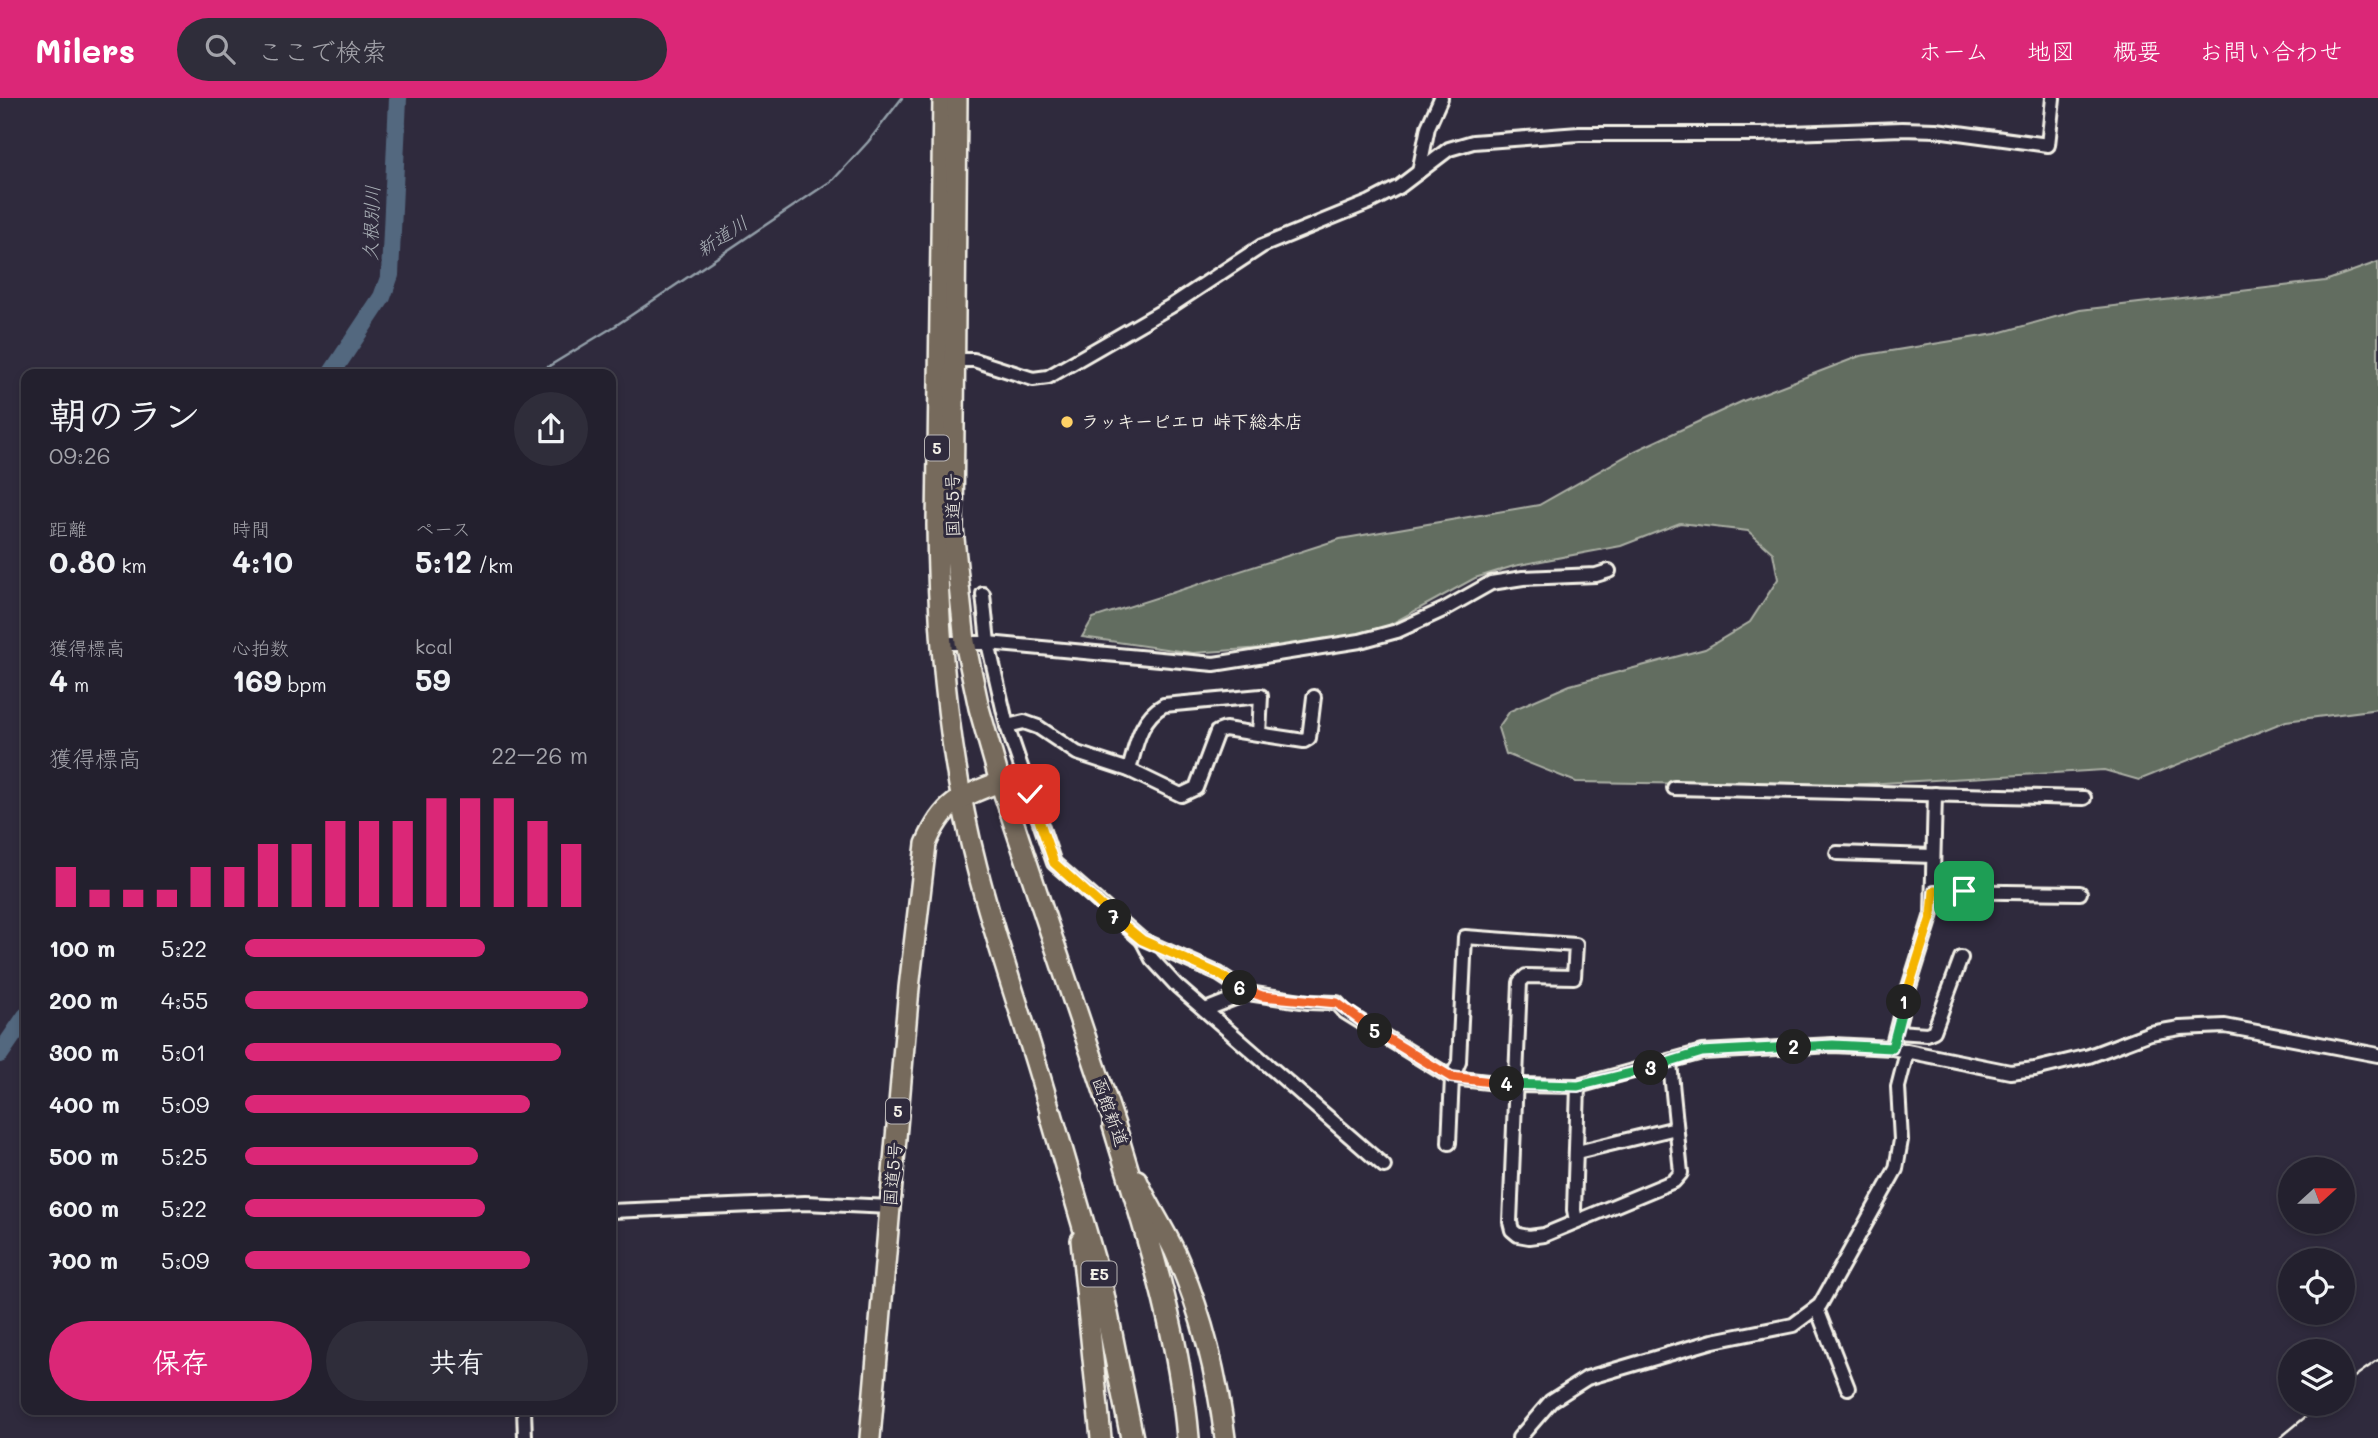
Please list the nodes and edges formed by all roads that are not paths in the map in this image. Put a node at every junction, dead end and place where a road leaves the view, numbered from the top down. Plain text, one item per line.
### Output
1 (943, 98) edge
2 (957, 98) edge
3 (1441, 98) edge
4 (2053, 98) edge
5 (1419, 172) junction
6 (946, 360) junction
7 (1609, 571) dead end
8 (983, 594) dead end
9 (965, 642) junction
10 (941, 643) junction
11 (988, 643) junction
12 (1314, 697) dead end
13 (1007, 726) junction
14 (1259, 734) junction
15 (1129, 770) junction
16 (1000, 782) junction
17 (1674, 788) dead end
18 (1935, 794) junction
19 (961, 797) junction
20 (2084, 798) dead end
21 (1837, 853) dead end
22 (1933, 856) junction
23 (1054, 863) junction
24 (1030, 873) junction
25 (1934, 891) junction
26 (2080, 892) dead end
27 (1142, 940) junction
28 (1961, 958) dead end
29 (1248, 993) junction
30 (1205, 1010) junction
31 (1897, 1032) junction
32 (1892, 1048) junction
33 (1907, 1052) junction
34 (2378, 1055) edge
35 (1670, 1063) junction
36 (1451, 1077) junction
37 (1515, 1085) junction
38 (1578, 1086) junction
39 (1051, 1114) junction
40 (1114, 1126) junction
41 (1676, 1128) junction
42 (1449, 1143) dead end
43 (1577, 1152) junction
44 (1384, 1166) dead end
45 (890, 1207) junction
46 (616, 1212) edge
47 (1576, 1221) junction
48 (1816, 1309) junction
49 (1848, 1388) dead end
50 (524, 1415) edge
51 (526, 1438) edge
52 (870, 1438) edge
53 (1101, 1438) edge
54 (1132, 1438) edge
55 (1188, 1438) edge
56 (1225, 1438) edge
57 (1519, 1438) edge

1 - 6 highway, 国道5号 / 5
2 - 6 highway, 国道5号 / 5
3 - 5 street
4 - 5 street
5 - 6 street
6 - 9 highway, 国道5号 / 5
6 - 10 highway, 国道5号 / 5
7 - 11 street
8 - 11 street
9 - 10 street
9 - 11 street
9 - 16 highway, 国道5号 / 5
10 - 19 highway, 国道5号 / 5
11 - 13 street
12 - 14 street
13 - 15 street
13 - 23 street
14 - 15 street
14 - 15 street
16 - 19 highway, 国道5号 / 5
16 - 24 highway, 函館新道 / 5
17 - 18 street
18 - 20 street
18 - 22 street
19 - 39 highway, 5
19 - 45 highway, 国道5号 / 5
21 - 22 street
22 - 25 street
23 - 24 street
23 - 27 street
24 - 40 highway, 函館新道 / 5
25 - 26 street
25 - 31 street
27 - 29 street
27 - 30 street
28 - 31 street
29 - 30 street
29 - 36 street
30 - 44 street
31 - 32 street
32 - 33 street
32 - 35 street
33 - 34 street
33 - 48 street
35 - 38 street
35 - 41 street
36 - 37 street
36 - 37 street
36 - 42 street
37 - 38 street
37 - 47 street
38 - 43 street
39 - 53 highway, 5
39 - 54 highway, E5
40 - 55 highway
40 - 56 highway, 函館新道 / 5
41 - 43 street
41 - 47 street
43 - 47 street
45 - 46 street
45 - 52 highway, 国道5号 / 5
48 - 49 street
48 - 57 street
50 - 51 street

